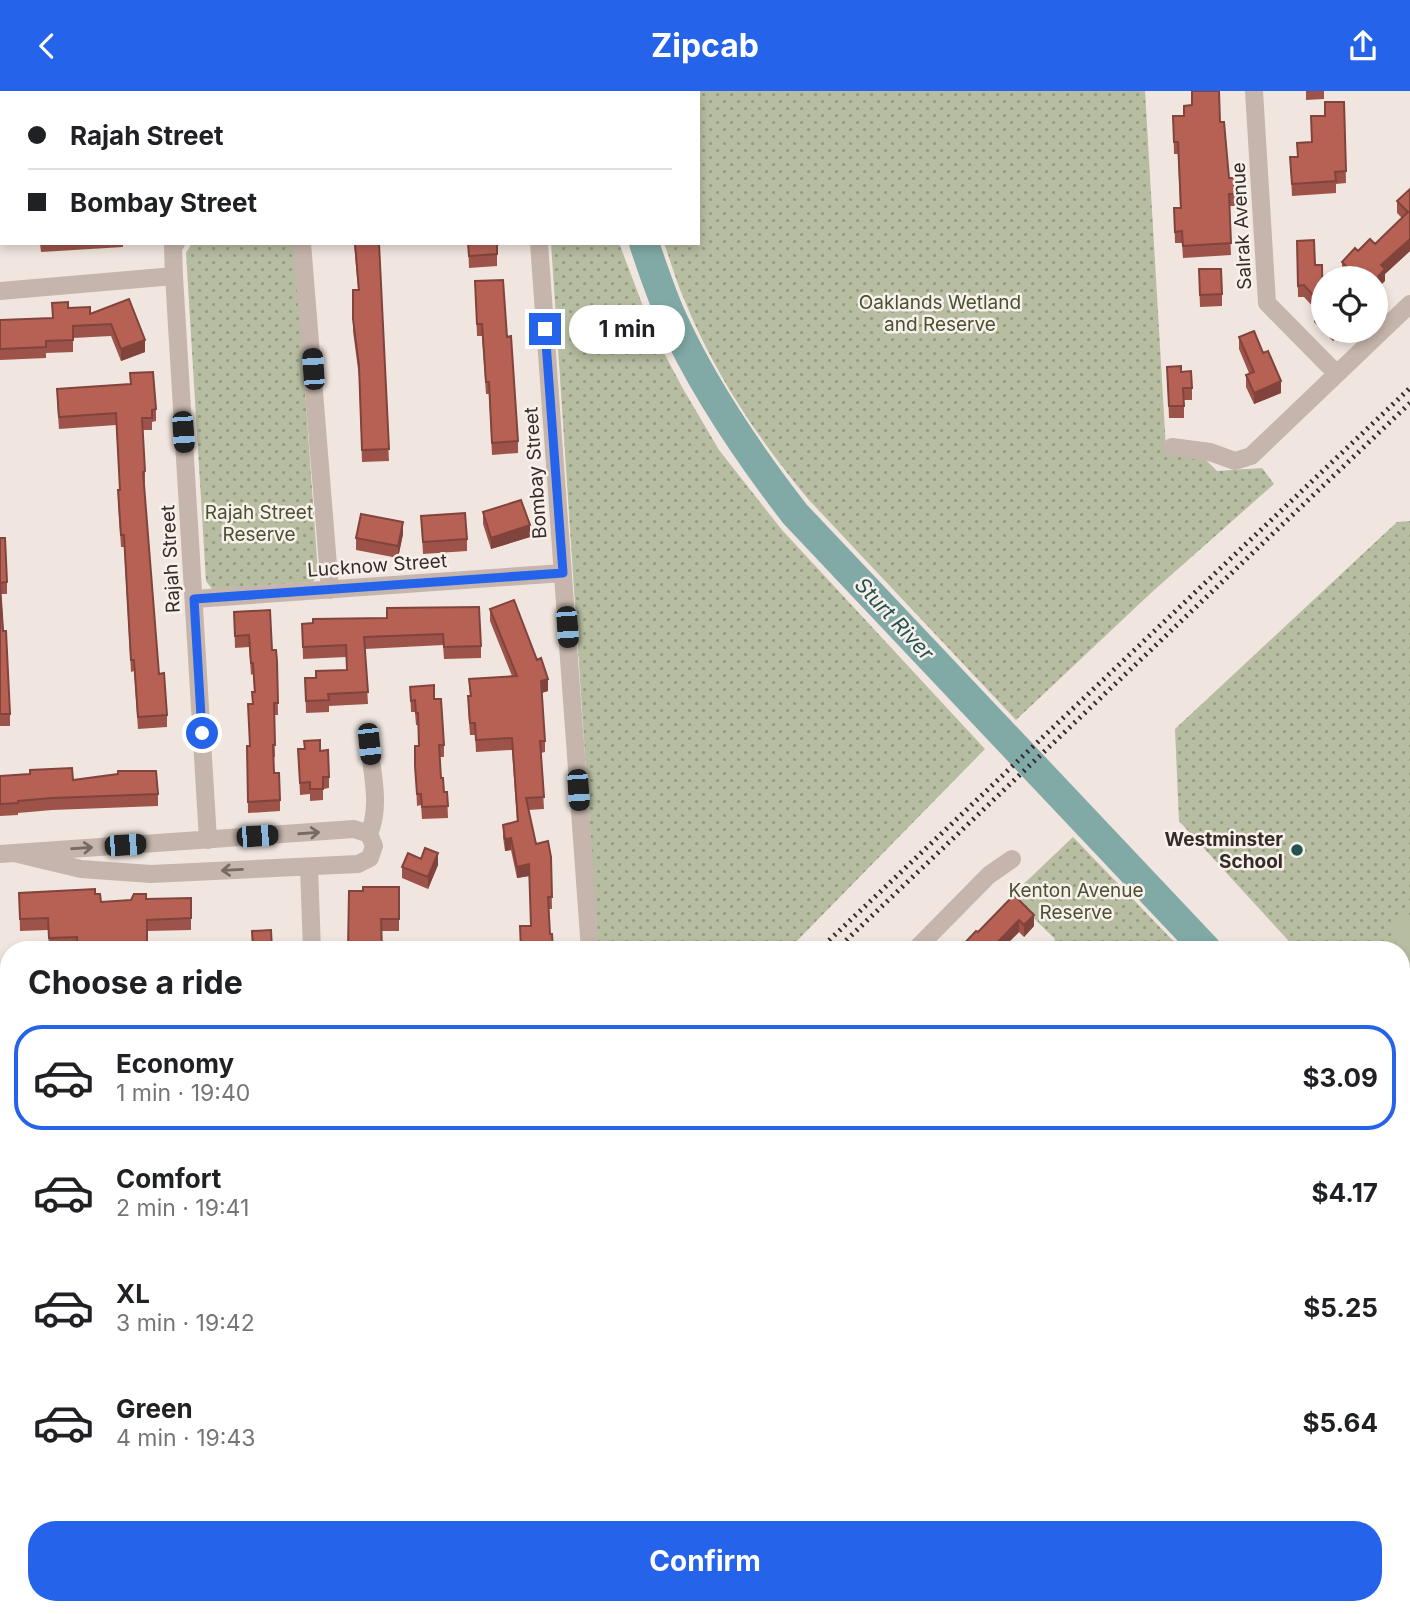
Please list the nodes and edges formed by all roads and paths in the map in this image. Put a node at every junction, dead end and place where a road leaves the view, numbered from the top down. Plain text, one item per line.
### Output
1 (1254, 91) edge
2 (174, 245) edge
3 (302, 245) edge
4 (539, 245) edge
5 (174, 276) junction
6 (0, 291) edge
7 (1410, 304) edge
8 (1336, 373) junction
9 (1172, 447) dead end
10 (563, 573) junction
11 (330, 590) junction
12 (194, 599) junction
13 (369, 744) dead end
14 (369, 834) junction
15 (208, 840) junction
16 (7, 853) edge
17 (1012, 859) dead end
18 (309, 867) junction
19 (312, 941) edge
20 (589, 941) edge
21 (924, 941) edge

1 - 8 street, Salrak Avenue
2 - 5 street, Rajah Street
3 - 11 street
4 - 10 street, Bombay Street
5 - 6 street
5 - 12 street, Rajah Street
7 - 8 street
8 - 9 street
10 - 11 street, Lucknow Street
10 - 20 street, Bombay Street
11 - 12 street, Lucknow Street
12 - 15 street, Rajah Street
13 - 14 street
15 -> 14 street
14 - 18 street
16 -> 15 street
18 -> 16 street
17 - 21 street
18 - 19 street

